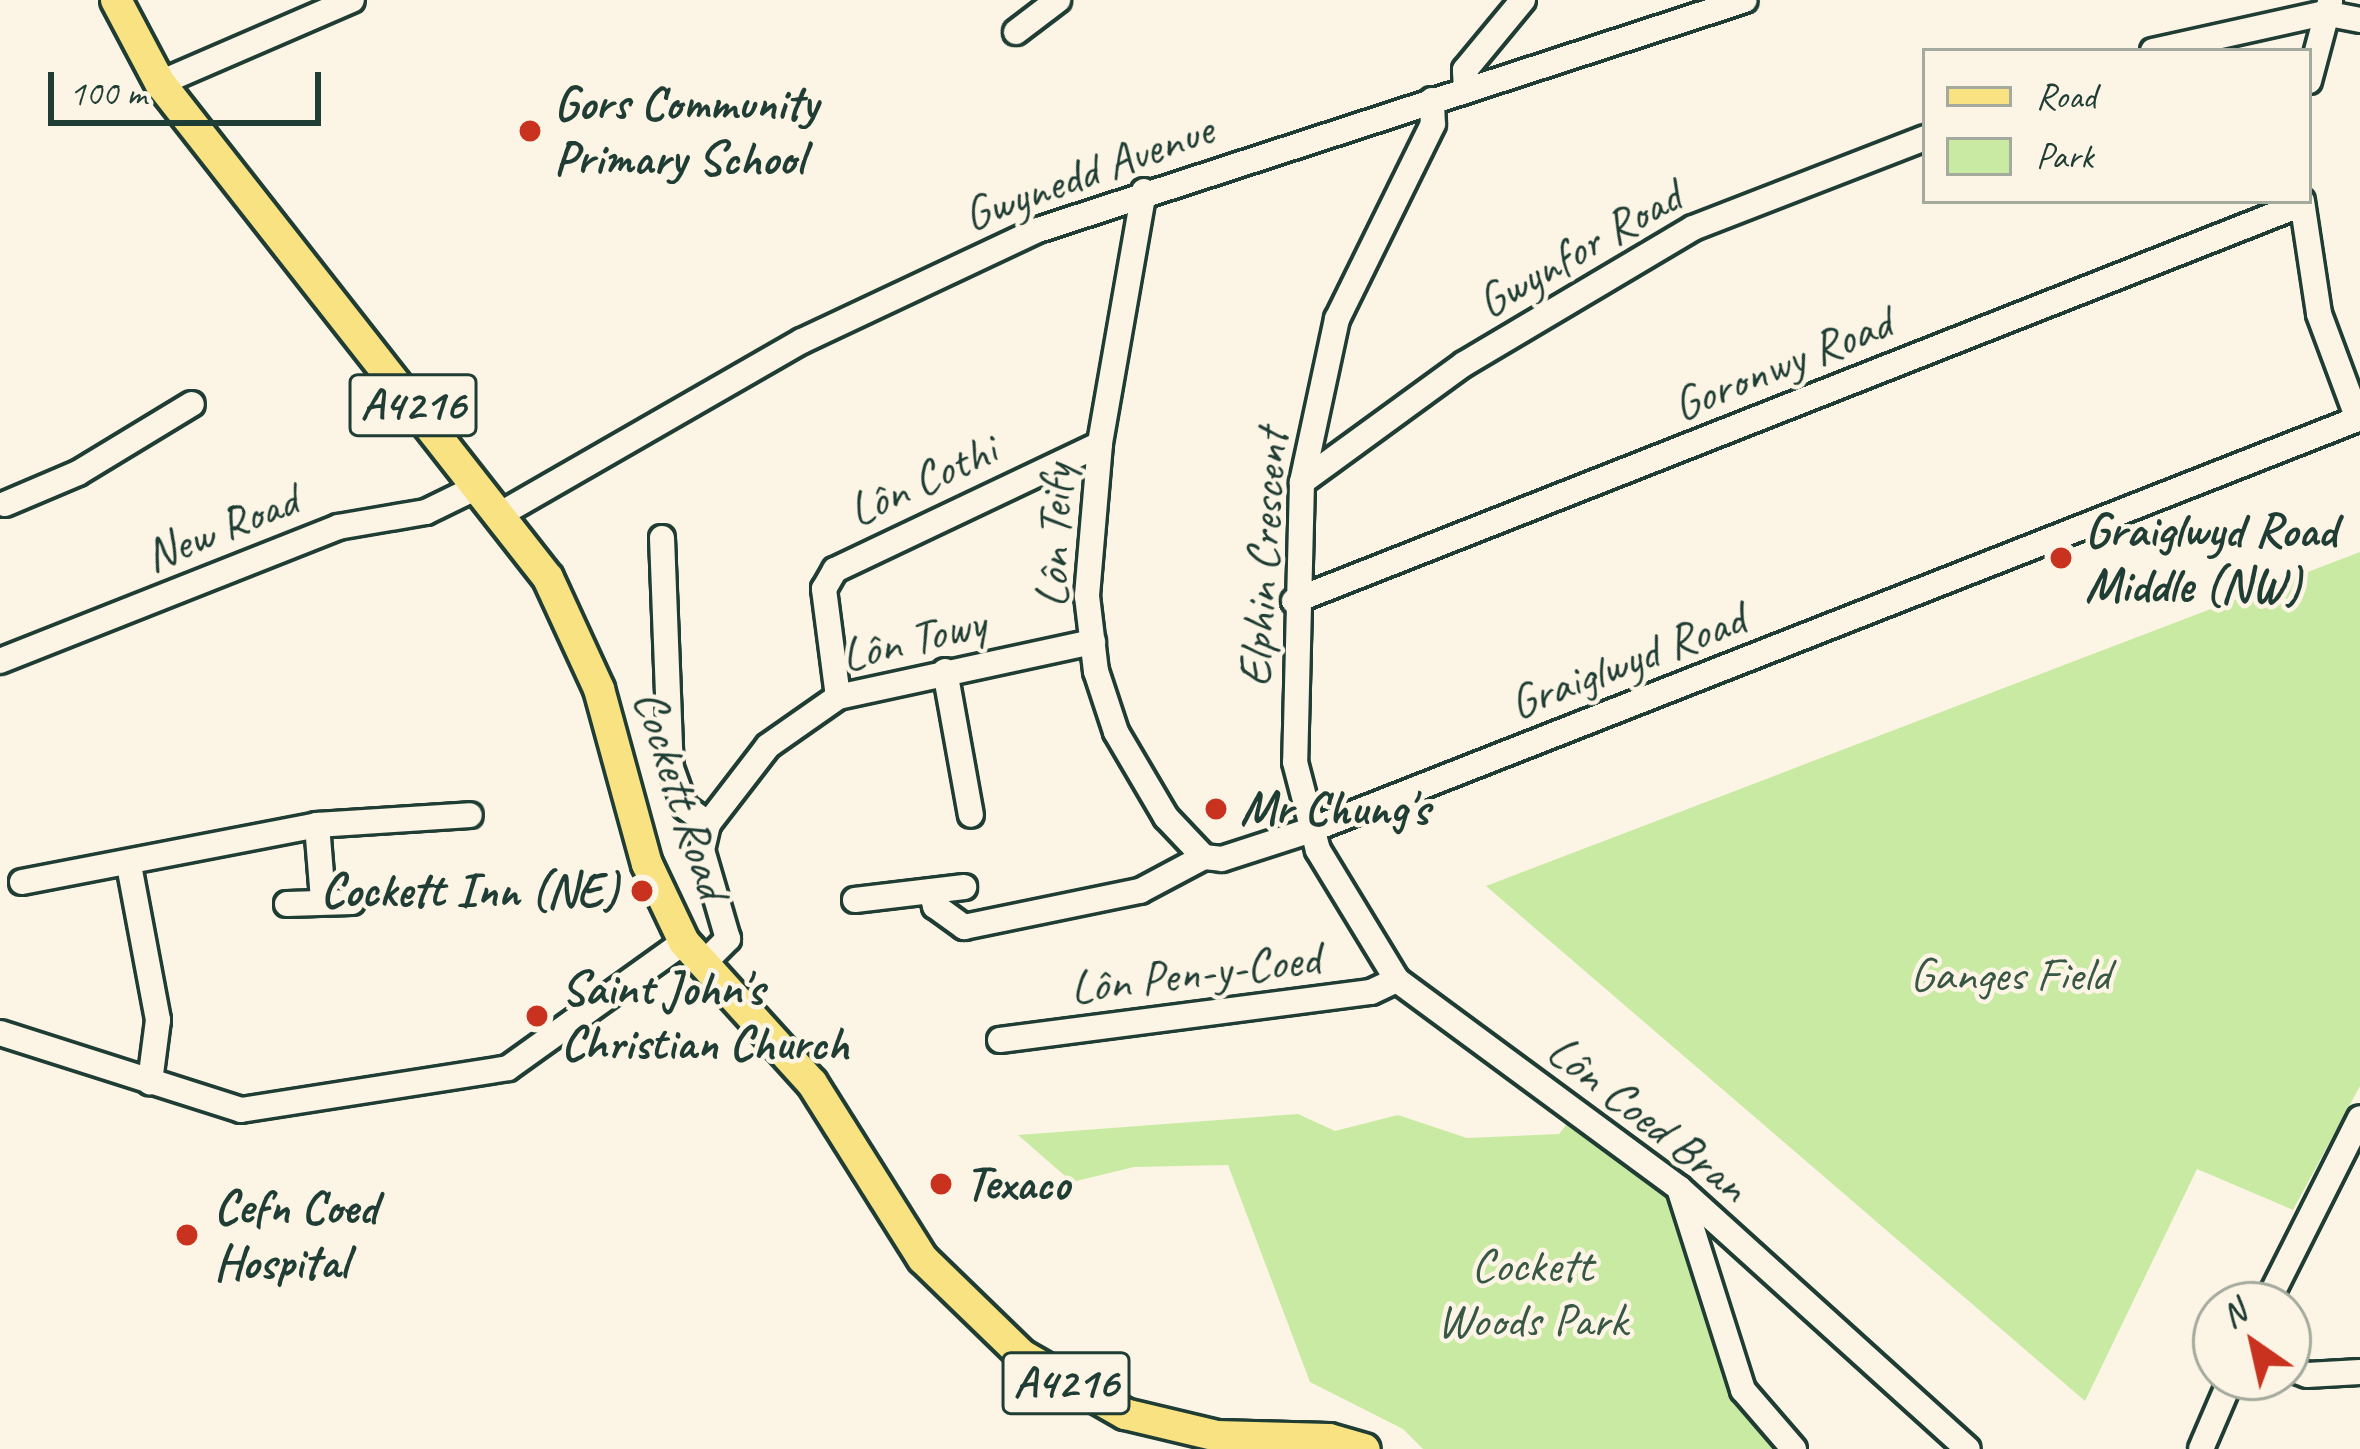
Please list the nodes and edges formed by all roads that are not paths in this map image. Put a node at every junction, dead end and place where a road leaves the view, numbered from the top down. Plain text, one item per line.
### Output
1 (116, 0) edge
2 (352, 0) edge
3 (1058, 0) edge
4 (1523, 0) edge
5 (1745, 0) edge
6 (2327, 7) edge
7 (2360, 20) edge
8 (1016, 32) dead end
9 (2165, 48) edge
10 (2312, 69) edge
11 (160, 83) junction
12 (1466, 90) junction
13 (1432, 100) junction
14 (1922, 139) edge
15 (1144, 191) junction
16 (2299, 204) edge
17 (2302, 204) edge
18 (192, 404) dead end
19 (2359, 418) edge
20 (1100, 444) junction
21 (1302, 482) junction
22 (477, 487) junction
23 (2, 503) edge
24 (499, 515) junction
25 (662, 538) dead end
26 (1294, 602) junction
27 (1093, 642) junction
28 (0, 661) edge
29 (945, 671) junction
30 (838, 697) junction
31 (470, 815) dead end
32 (971, 815) dead end
33 (708, 824) junction
34 (317, 825) junction
35 (1311, 830) junction
36 (1204, 856) junction
37 (129, 865) junction
38 (22, 882) dead end
39 (964, 887) dead end
40 (931, 891) junction
41 (323, 899) junction
42 (855, 900) dead end
43 (352, 902) dead end
44 (287, 904) dead end
45 (693, 953) junction
46 (1397, 980) junction
47 (0, 1034) edge
48 (1000, 1040) dead end
49 (150, 1082) junction
50 (2360, 1118) edge
51 (1679, 1189) junction
52 (2278, 1281) edge
53 (2360, 1372) edge
54 (2312, 1376) edge
55 (2222, 1401) edge
56 (1365, 1449) edge
57 (1794, 1449) edge
58 (1968, 1449) edge
59 (2201, 1449) edge

1 - 11 main road, Cockett Road / A4216
2 - 11 street
3 - 8 street
4 - 12 street
5 - 12 street, Gwynedd Avenue
6 - 7 street
6 - 9 street
6 - 10 street
11 - 22 main road, Cockett Road / A4216
12 - 13 street, Gwynedd Avenue
13 - 15 street, Gwynedd Avenue
13 - 21 street, Elphin Crescent
14 - 21 street, Gwynfor Road
15 - 20 street, Lôn Teify
15 - 24 street, Gwynedd Avenue
16 - 26 street, Goronwy Road
17 - 19 street
18 - 23 street
19 - 35 street, Graiglwyd Road
20 - 27 street, Lôn Teify
20 - 30 street, Lôn Cothi
21 - 26 street, Elphin Crescent
22 - 24 main road, Cockett Road / A4216
22 - 28 street, New Road
24 - 45 main road, Cockett Road / A4216
25 - 33 street
26 - 35 street, Elphin Crescent
27 - 29 street, Lôn Towy
27 - 36 street, Lôn Teify
29 - 30 street, Lôn Towy
29 - 32 street
30 - 33 street, Lôn Towy
31 - 34 street
33 - 45 street
34 - 37 street
34 - 41 street
35 - 36 street, Graiglwyd Road
35 - 46 street, Lôn Coed Bran
36 - 40 street, Graiglwyd Road
37 - 38 street
37 - 49 street
39 - 40 street
40 - 42 street
41 - 43 street
41 - 44 street
45 - 49 street
45 - 56 main road, Cockett Road / A4216
46 - 48 street, Lôn Pen-y-Coed
46 - 51 street, Lôn Coed Bran
47 - 49 street
50 - 52 street
51 - 57 street
51 - 58 street, Lôn Coed Bran
53 - 54 street
55 - 59 street

